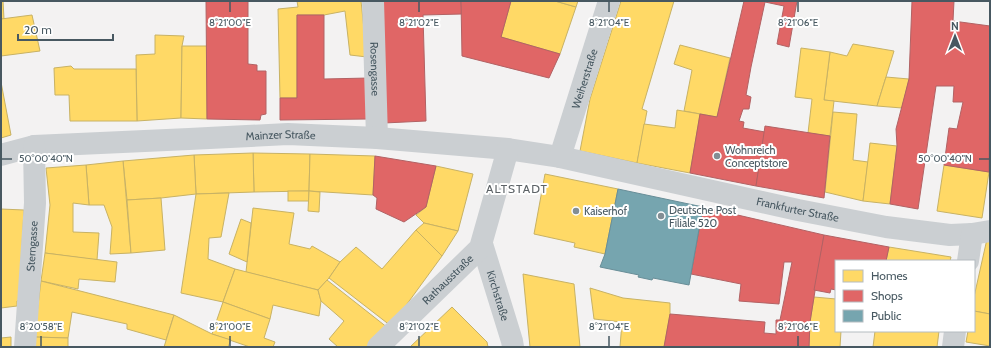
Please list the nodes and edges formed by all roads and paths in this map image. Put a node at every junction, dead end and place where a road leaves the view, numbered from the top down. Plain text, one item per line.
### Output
1 (373, 1) edge
2 (609, 1) edge
3 (377, 138) junction
4 (34, 146) junction
5 (508, 149) junction
6 (1, 155) edge
7 (560, 157) junction
8 (981, 233) edge
9 (482, 244) junction
10 (968, 260) edge
11 (956, 332) edge
12 (25, 347) edge
13 (378, 347) edge
14 (513, 347) edge
15 (953, 347) edge

1 - 3 street, Rosengasse
2 - 7 street, Weiherstraße
3 - 4 street, Mainzer Straße
3 - 5 street, Mainzer Straße
4 - 6 street, Mainzer Straße
4 - 12 street, Sterngasse
5 - 7 street, Mainzer Straße
5 - 9 street
7 - 8 street, Frankfurter Straße
8 - 10 street
9 - 13 street, Rathausstraße
9 - 14 street, Kirchstraße
11 - 15 street

